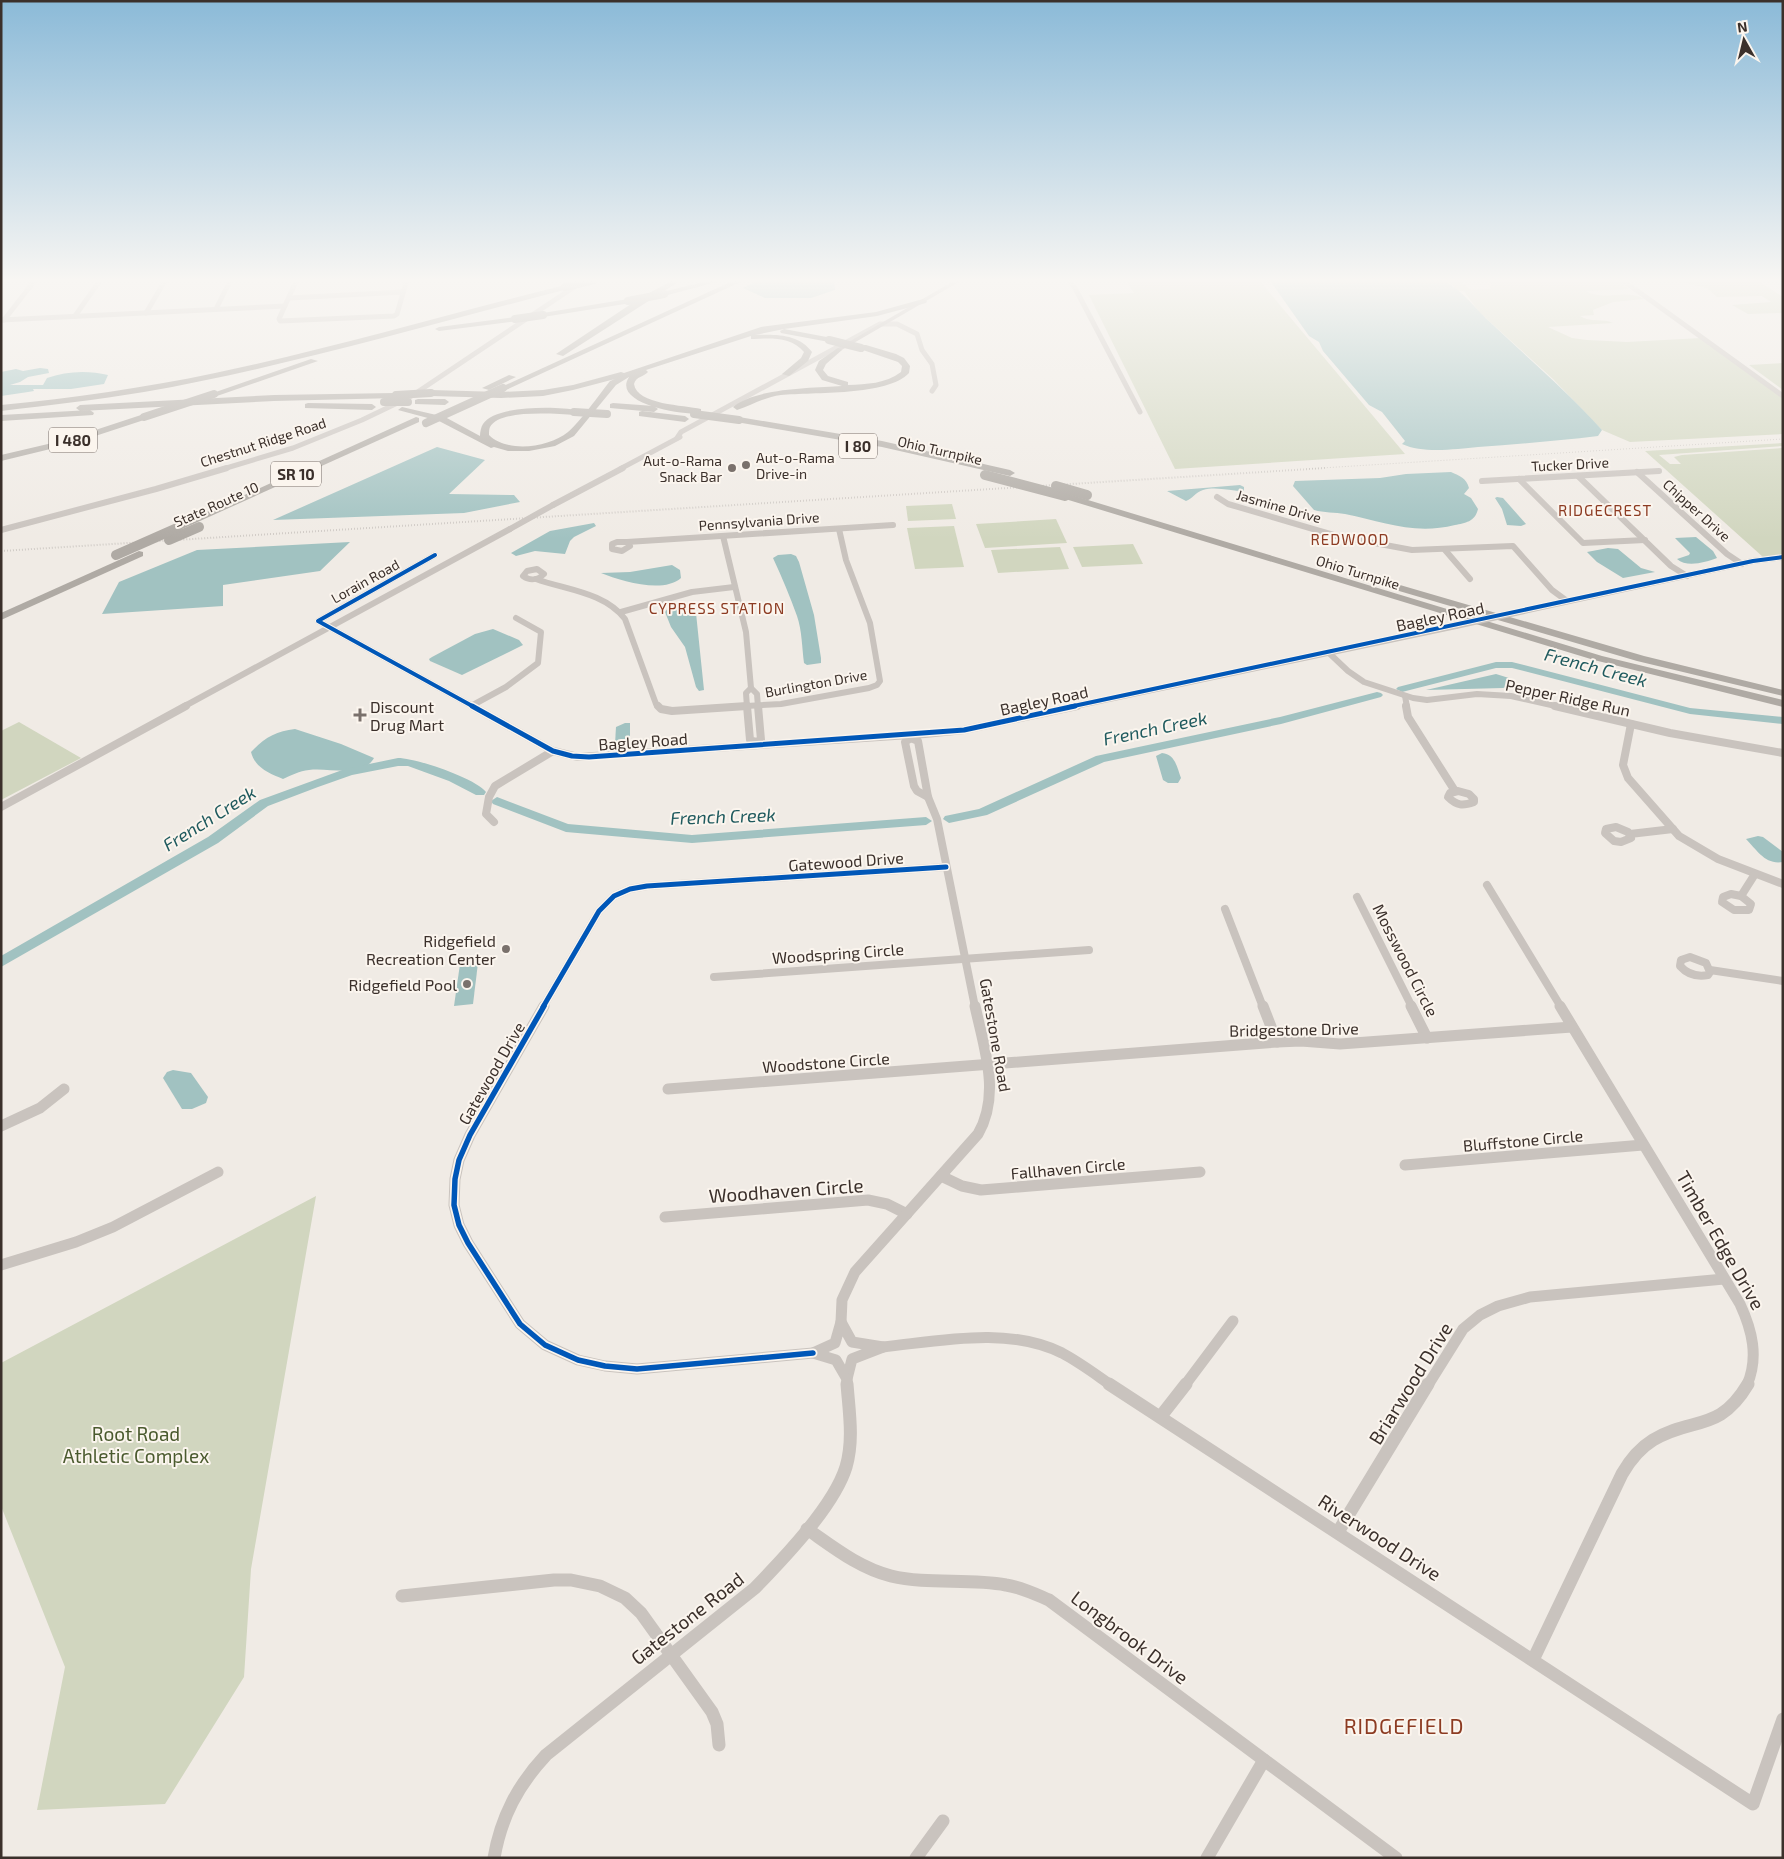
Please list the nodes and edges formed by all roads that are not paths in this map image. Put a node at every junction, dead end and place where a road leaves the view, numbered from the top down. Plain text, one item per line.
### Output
1 (258, 366) edge
2 (299, 366) edge
3 (459, 366) edge
4 (533, 366) edge
5 (552, 366) edge
6 (648, 366) edge
7 (648, 366) edge
8 (658, 366) edge
9 (659, 366) edge
10 (796, 366) edge
11 (801, 366) edge
12 (810, 366) edge
13 (820, 366) edge
14 (901, 366) edge
15 (906, 366) edge
16 (932, 366) edge
17 (1117, 366) edge
18 (1741, 366) edge
19 (786, 374) junction
20 (932, 391) dead end
21 (429, 395) junction
22 (1783, 396) edge
23 (743, 398) junction
24 (749, 400) junction
25 (551, 401) dead end
26 (252, 405) junction
27 (577, 407) junction
28 (737, 407) junction
29 (1, 408) edge
30 (610, 410) junction
31 (1, 412) edge
32 (1140, 412) dead end
33 (696, 413) junction
34 (1, 418) edge
35 (677, 438) junction
36 (1, 458) edge
37 (1659, 471) dead end
38 (1637, 472) junction
39 (1578, 476) junction
40 (1519, 479) junction
41 (1482, 481) dead end
42 (1217, 497) dead end
43 (893, 525) dead end
44 (839, 529) junction
45 (1, 530) edge
46 (723, 536) junction
47 (1645, 540) junction
48 (627, 542) dead end
49 (1446, 550) junction
50 (435, 555) dead end
51 (1783, 557) edge
52 (1742, 564) junction
53 (1687, 576) junction
54 (536, 579) dead end
55 (1470, 579) dead end
56 (734, 587) junction
57 (1567, 601) junction
58 (1, 607) edge
59 (621, 612) junction
60 (1, 616) edge
61 (516, 618) dead end
62 (329, 628) junction
63 (1329, 653) junction
64 (751, 688) junction
65 (1783, 693) edge
66 (1406, 696) junction
67 (1783, 704) edge
68 (471, 706) junction
69 (747, 706) junction
70 (758, 706) junction
71 (1631, 724) junction
72 (911, 737) junction
73 (756, 744) junction
74 (553, 751) junction
75 (1783, 753) edge
76 (1455, 791) dead end
77 (928, 797) junction
78 (1, 806) edge
79 (494, 822) dead end
80 (1673, 829) junction
81 (1630, 834) dead end
82 (946, 866) junction
83 (1755, 874) junction
84 (1783, 884) edge
85 (1487, 885) dead end
86 (1741, 896) dead end
87 (1357, 897) dead end
88 (1224, 910) dead end
89 (1089, 950) dead end
90 (964, 959) junction
91 (1710, 970) dead end
92 (714, 976) dead end
93 (1783, 981) edge
94 (1572, 1027) junction
95 (1428, 1038) junction
96 (1277, 1042) junction
97 (987, 1065) junction
98 (64, 1089) dead end
99 (668, 1089) dead end
100 (1, 1126) edge
101 (1643, 1145) junction
102 (1405, 1165) dead end
103 (218, 1172) dead end
104 (1200, 1172) dead end
105 (941, 1176) junction
106 (906, 1214) junction
107 (665, 1217) dead end
108 (1, 1265) edge
109 (1724, 1279) junction
110 (1233, 1321) dead end
111 (841, 1322) junction
112 (852, 1342) junction
113 (835, 1343) junction
114 (882, 1347) junction
115 (813, 1353) junction
116 (852, 1359) junction
117 (836, 1360) junction
118 (847, 1379) junction
119 (1161, 1416) junction
120 (807, 1530) junction
121 (1338, 1532) junction
122 (402, 1596) dead end
123 (670, 1654) junction
124 (1533, 1660) junction
125 (1783, 1719) edge
126 (719, 1745) dead end
127 (1264, 1760) junction
128 (943, 1821) dead end
129 (494, 1858) edge
130 (916, 1858) edge
131 (1207, 1858) edge
132 (1396, 1858) edge

1 - 29 highway, I 480, bridge
2 - 36 highway, I 480, bridge
3 - 45 street, Chestnut Ridge Road
4 - 58 highway, State Route 10 / SR 10, bridge
5 - 60 highway, State Route 10 / SR 10, bridge
6 - 21 highway
7 - 27 highway
8 - 26 highway
9 - 33 highway
10 - 19 highway
11 - 19 street, Lorain Road
12 - 24 street, Lorain Road
13 - 14 highway
15 - 28 highway
16 - 20 street
17 - 32 street
18 - 22 street
19 - 23 street, Lorain Road
21 - 25 highway
21 - 31 highway, bridge
23 - 24 street
23 - 35 street, Lorain Road
24 - 28 street, Lorain Road
26 - 27 highway, bridge
26 - 34 highway
27 - 30 highway, bridge
28 - 35 street, Lorain Road
30 - 33 highway, Ohio Turnpike / I 80
30 - 67 highway, Ohio Turnpike / I 80, bridge
33 - 65 highway, Ohio Turnpike / I 80, bridge
35 - 62 street, Lorain Road, bridge
37 - 38 street, Tucker Drive
38 - 39 street, Tucker Drive
38 - 52 street, Chipper Drive
39 - 40 street, Tucker Drive
39 - 47 street
40 - 41 street, Tucker Drive
40 - 47 street
42 - 49 street, Jasmine Drive
43 - 44 street, Pennsylvania Drive
44 - 46 street, Pennsylvania Drive
44 - 70 street, Burlington Drive
46 - 48 street, Pennsylvania Drive
46 - 56 street
47 - 53 street
49 - 55 street
49 - 57 street, Jasmine Drive
50 - 62 street, Lorain Road
51 - 52 street, Bagley Road
52 - 53 street, Bagley Road
53 - 57 street, Bagley Road
54 - 59 street
56 - 59 street
56 - 64 street
57 - 63 street, Bagley Road, bridge
59 - 69 street, Burlington Drive
61 - 68 street
62 - 68 street, Bagley Road
62 - 78 street, Lorain Road
63 - 66 street, Pepper Ridge Run
63 - 72 street, Bagley Road
64 - 69 street
64 - 70 street
66 - 71 street, Pepper Ridge Run
66 - 76 street
68 - 74 street, Bagley Road
69 - 70 street, Burlington Drive
69 - 73 street
70 - 73 street
71 - 75 street, Pepper Ridge Run
71 - 80 street
72 - 73 street, Bagley Road
72 - 77 street, Gatestone Road
72 - 77 street, Gatestone Road
73 - 74 street, Bagley Road
74 - 79 street
77 - 82 street, Gatestone Road
80 - 81 street
80 - 83 street
82 - 90 street, Gatestone Road
82 - 115 street, Gatewood Drive
83 - 84 street
83 - 86 street
85 - 94 street, Timber Edge Drive
87 - 95 street, Mosswood Circle
88 - 96 street
89 - 90 street, Woodspring Circle
90 - 92 street, Woodspring Circle
90 - 97 street, Gatestone Road
91 - 93 street
94 - 95 street, Bridgestone Drive
94 - 101 street, Timber Edge Drive
95 - 96 street, Bridgestone Drive
96 - 97 street, Bridgestone Drive
97 - 99 street, Woodstone Circle
97 - 105 street, Gatestone Road
98 - 100 street
101 - 102 street, Bluffstone Circle
101 - 109 street, Timber Edge Drive
103 - 108 street
104 - 105 street, Fallhaven Circle
105 - 106 street, Gatestone Road
106 - 107 street, Woodhaven Circle
106 - 111 street, Gatestone Road
109 - 121 street, Briarwood Drive
109 - 124 street, Timber Edge Drive
110 - 119 street
111 - 112 street
111 - 113 street, Gatestone Road
112 - 113 street
112 - 114 street, Riverwood Drive
112 - 116 street
113 - 115 street, Gatewood Drive
113 - 117 street
114 - 116 street, Riverwood Drive
114 - 119 street, Riverwood Drive
115 - 117 street, Gatewood Drive
116 - 117 street
116 - 118 street, Gatestone Road
117 - 118 street, Gatestone Road
118 - 120 street, Gatestone Road
119 - 121 street, Riverwood Drive
120 - 123 street, Gatestone Road
120 - 127 street, Longbrook Drive
121 - 124 street, Riverwood Drive
122 - 123 street
123 - 126 street
123 - 129 street, Gatestone Road
124 - 125 street, Riverwood Drive
127 - 131 street
127 - 132 street, Longbrook Drive
128 - 130 street

